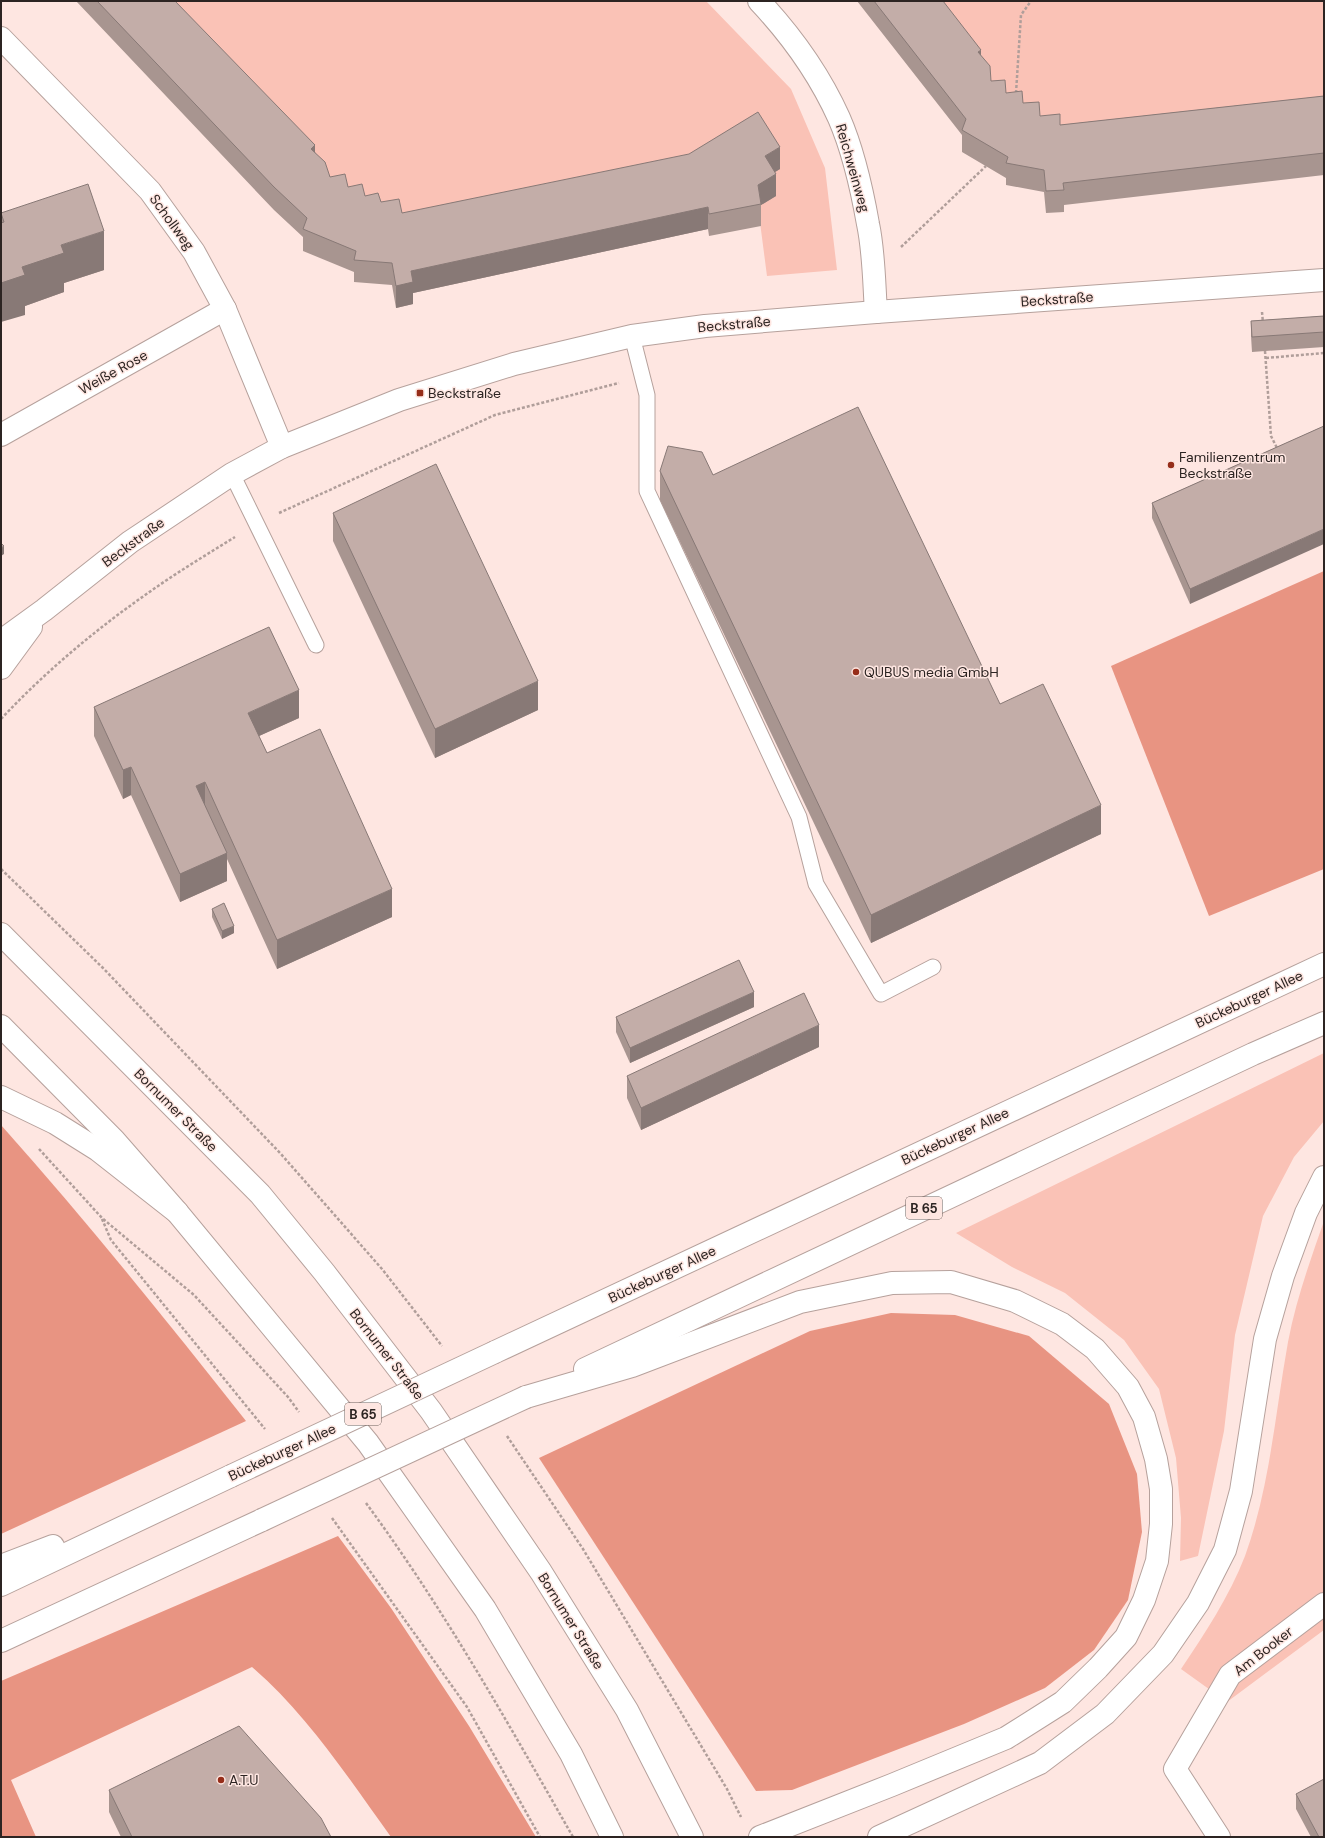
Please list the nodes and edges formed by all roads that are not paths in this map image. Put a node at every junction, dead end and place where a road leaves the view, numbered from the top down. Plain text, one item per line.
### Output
1 (759, 1) edge
2 (1, 38) edge
3 (1324, 280) edge
4 (224, 309) junction
5 (876, 312) junction
6 (632, 336) junction
7 (1, 435) edge
8 (282, 447) junction
9 (232, 474) junction
10 (44, 610) junction
11 (1, 640) edge
12 (316, 645) dead end
13 (1, 668) edge
14 (1, 934) edge
15 (1324, 964) edge
16 (933, 967) dead end
17 (1324, 1023) edge
18 (1, 1026) edge
19 (1, 1097) edge
20 (1324, 1177) edge
21 (177, 1212) junction
22 (526, 1397) junction
23 (231, 1476) junction
24 (1, 1566) edge
25 (1, 1585) edge
26 (1324, 1604) edge
27 (1, 1640) edge
28 (612, 1837) edge
29 (692, 1837) edge
30 (760, 1837) edge
31 (879, 1837) edge
32 (1219, 1837) edge

1 - 5 main road, Reichweinweg
2 - 4 main road, Schollweg
3 - 5 main road, Beckstraße
4 - 7 main road, Weiße Rose
4 - 8 main road, Schollweg
5 - 6 main road, Beckstraße
6 - 8 main road, Beckstraße
6 - 16 lane
8 - 9 main road, Beckstraße
9 - 10 main road, Beckstraße
9 - 12 lane
10 - 11 main road, Beckstraße
10 - 13 main road, Beckstraße
14 - 29 main road, Bornumer Straße
15 - 23 main road, Bückeburger Allee / B 65, bridge
17 - 22 main road, B 65
18 - 21 main road
19 - 21 main road
20 - 31 main road
21 - 28 main road
22 - 27 main road, B 65, bridge
22 - 30 main road
23 - 24 main road
23 - 25 main road, Bückeburger Allee / B 65
26 - 32 main road, Am Booker

